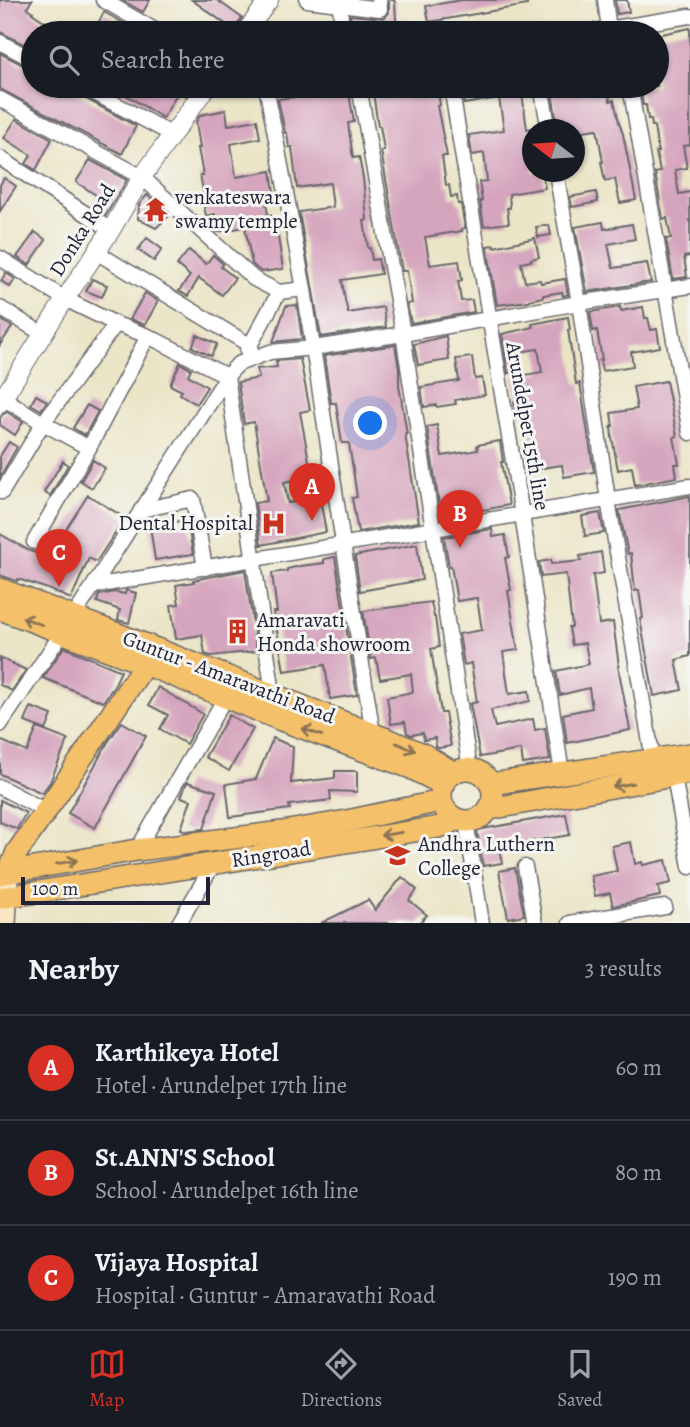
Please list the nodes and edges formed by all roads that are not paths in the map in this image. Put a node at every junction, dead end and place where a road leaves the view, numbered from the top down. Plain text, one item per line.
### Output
1 (103, 0) edge
2 (269, 0) edge
3 (307, 0) edge
4 (379, 0) edge
5 (606, 0) edge
6 (340, 5) junction
7 (690, 16) edge
8 (139, 21) edge
9 (254, 21) edge
10 (341, 21) edge
11 (613, 21) edge
12 (664, 21) edge
13 (0, 42) edge
14 (21, 53) edge
15 (104, 98) edge
16 (198, 98) edge
17 (268, 98) edge
18 (361, 98) edge
19 (453, 98) edge
20 (543, 98) edge
21 (632, 98) edge
22 (0, 99) edge
23 (547, 119) edge
24 (172, 134) junction
25 (0, 158) edge
26 (142, 177) junction
27 (558, 182) edge
28 (111, 230) junction
29 (96, 253) junction
30 (0, 258) edge
31 (690, 286) edge
32 (304, 289) junction
33 (666, 290) junction
34 (278, 292) junction
35 (65, 299) junction
36 (579, 303) junction
37 (0, 308) edge
38 (489, 319) junction
39 (116, 324) junction
40 (43, 334) junction
41 (403, 334) junction
42 (148, 336) junction
43 (251, 346) junction
44 (314, 348) junction
45 (238, 364) junction
46 (228, 376) junction
47 (2, 400) edge
48 (43, 423) junction
49 (690, 433) edge
50 (89, 447) junction
51 (690, 486) edge
52 (2, 492) edge
53 (608, 500) junction
54 (141, 510) junction
55 (522, 515) junction
56 (432, 528) junction
57 (34, 542) dead end
58 (342, 543) junction
59 (254, 560) junction
60 (205, 568) junction
61 (94, 586) junction
62 (0, 589) edge
63 (0, 608) edge
64 (68, 625) junction
65 (145, 664) junction
66 (230, 688) junction
67 (273, 694) junction
68 (0, 725) edge
69 (373, 734) junction
70 (690, 754) edge
71 (653, 760) junction
72 (562, 774) junction
73 (682, 775) edge
74 (452, 782) junction
75 (490, 784) junction
76 (0, 787) edge
77 (489, 809) junction
78 (46, 811) junction
79 (462, 820) junction
80 (138, 850) junction
81 (214, 863) junction
82 (525, 867) dead end
83 (690, 867) edge
84 (5, 873) edge
85 (3, 897) edge
86 (665, 908) dead end
87 (6, 923) edge
88 (180, 923) edge
89 (482, 923) edge
90 (535, 923) edge
91 (570, 923) edge

1 - 8 street
2 - 9 street
3 - 6 street
4 - 6 street
5 - 11 street
6 - 10 street
7 - 12 street
13 - 14 street
15 - 24 street
16 - 24 street, Donka Road
17 - 32 street
18 - 41 street
19 - 38 street, Arundelpet 15th line
20 - 23 street
21 - 33 street
22 - 26 street
24 - 26 street, Donka Road
25 - 28 street
26 - 28 street, Donka Road
26 - 34 street
27 - 36 street
28 - 29 street, Donka Road
29 - 35 street, Donka Road
29 - 43 street
30 - 35 street
31 - 33 street
32 - 34 street
32 - 44 street
33 - 36 street
33 - 49 street
34 - 43 street
35 - 39 street
35 - 40 street, Donka Road
36 - 38 street
36 - 53 street
37 - 40 street
38 - 41 street
38 - 55 street, Arundelpet 15th line
39 - 42 street
39 - 48 street
40 - 47 street, Donka Road
41 - 44 street
41 - 56 street
42 - 46 street
42 - 50 street
43 - 45 street
44 - 45 street
44 - 58 street
45 - 46 street
46 - 54 street
46 - 59 street
47 - 48 street
48 - 50 street
48 - 52 street
50 - 57 street
51 - 53 street
53 - 55 street
53 - 71 street
54 - 60 street
54 - 61 street
55 - 56 street
55 - 72 street, Arundelpet 15th line
56 - 58 street
56 - 74 street
58 - 59 street
58 - 69 street
59 - 60 street
59 - 67 street
60 - 61 street
61 - 64 street
62 - 64 main road, Guntur - Amaravathi Road
64 -> 63 main road, Guntur - Amaravathi Road
64 - 65 main road, Guntur - Amaravathi Road
64 - 66 main road, Guntur - Amaravathi Road
64 - 68 street
65 - 66 main road, Guntur - Amaravathi Road
65 - 78 main road
66 - 67 main road, Guntur - Amaravathi Road
74 -> 66 main road, Guntur - Amaravathi Road
66 - 80 street
67 - 69 main road, Guntur - Amaravathi Road
69 -> 74 main road, Guntur - Amaravathi Road
70 - 71 main road
71 - 72 main road
72 - 75 main road
73 -> 77 main road
73 - 83 street
74 - 75 main road
74 - 79 main road
74 - 80 main road, Ringroad
75 - 77 main road
76 - 78 street
77 - 79 main road
78 - 84 main road
79 -> 81 main road, Ringroad
79 - 89 street
84 -> 80 main road, Ringroad
81 - 85 main road, Ringroad
81 - 88 street
82 - 90 street
84 - 85 main road
85 - 87 main road
86 - 91 street

